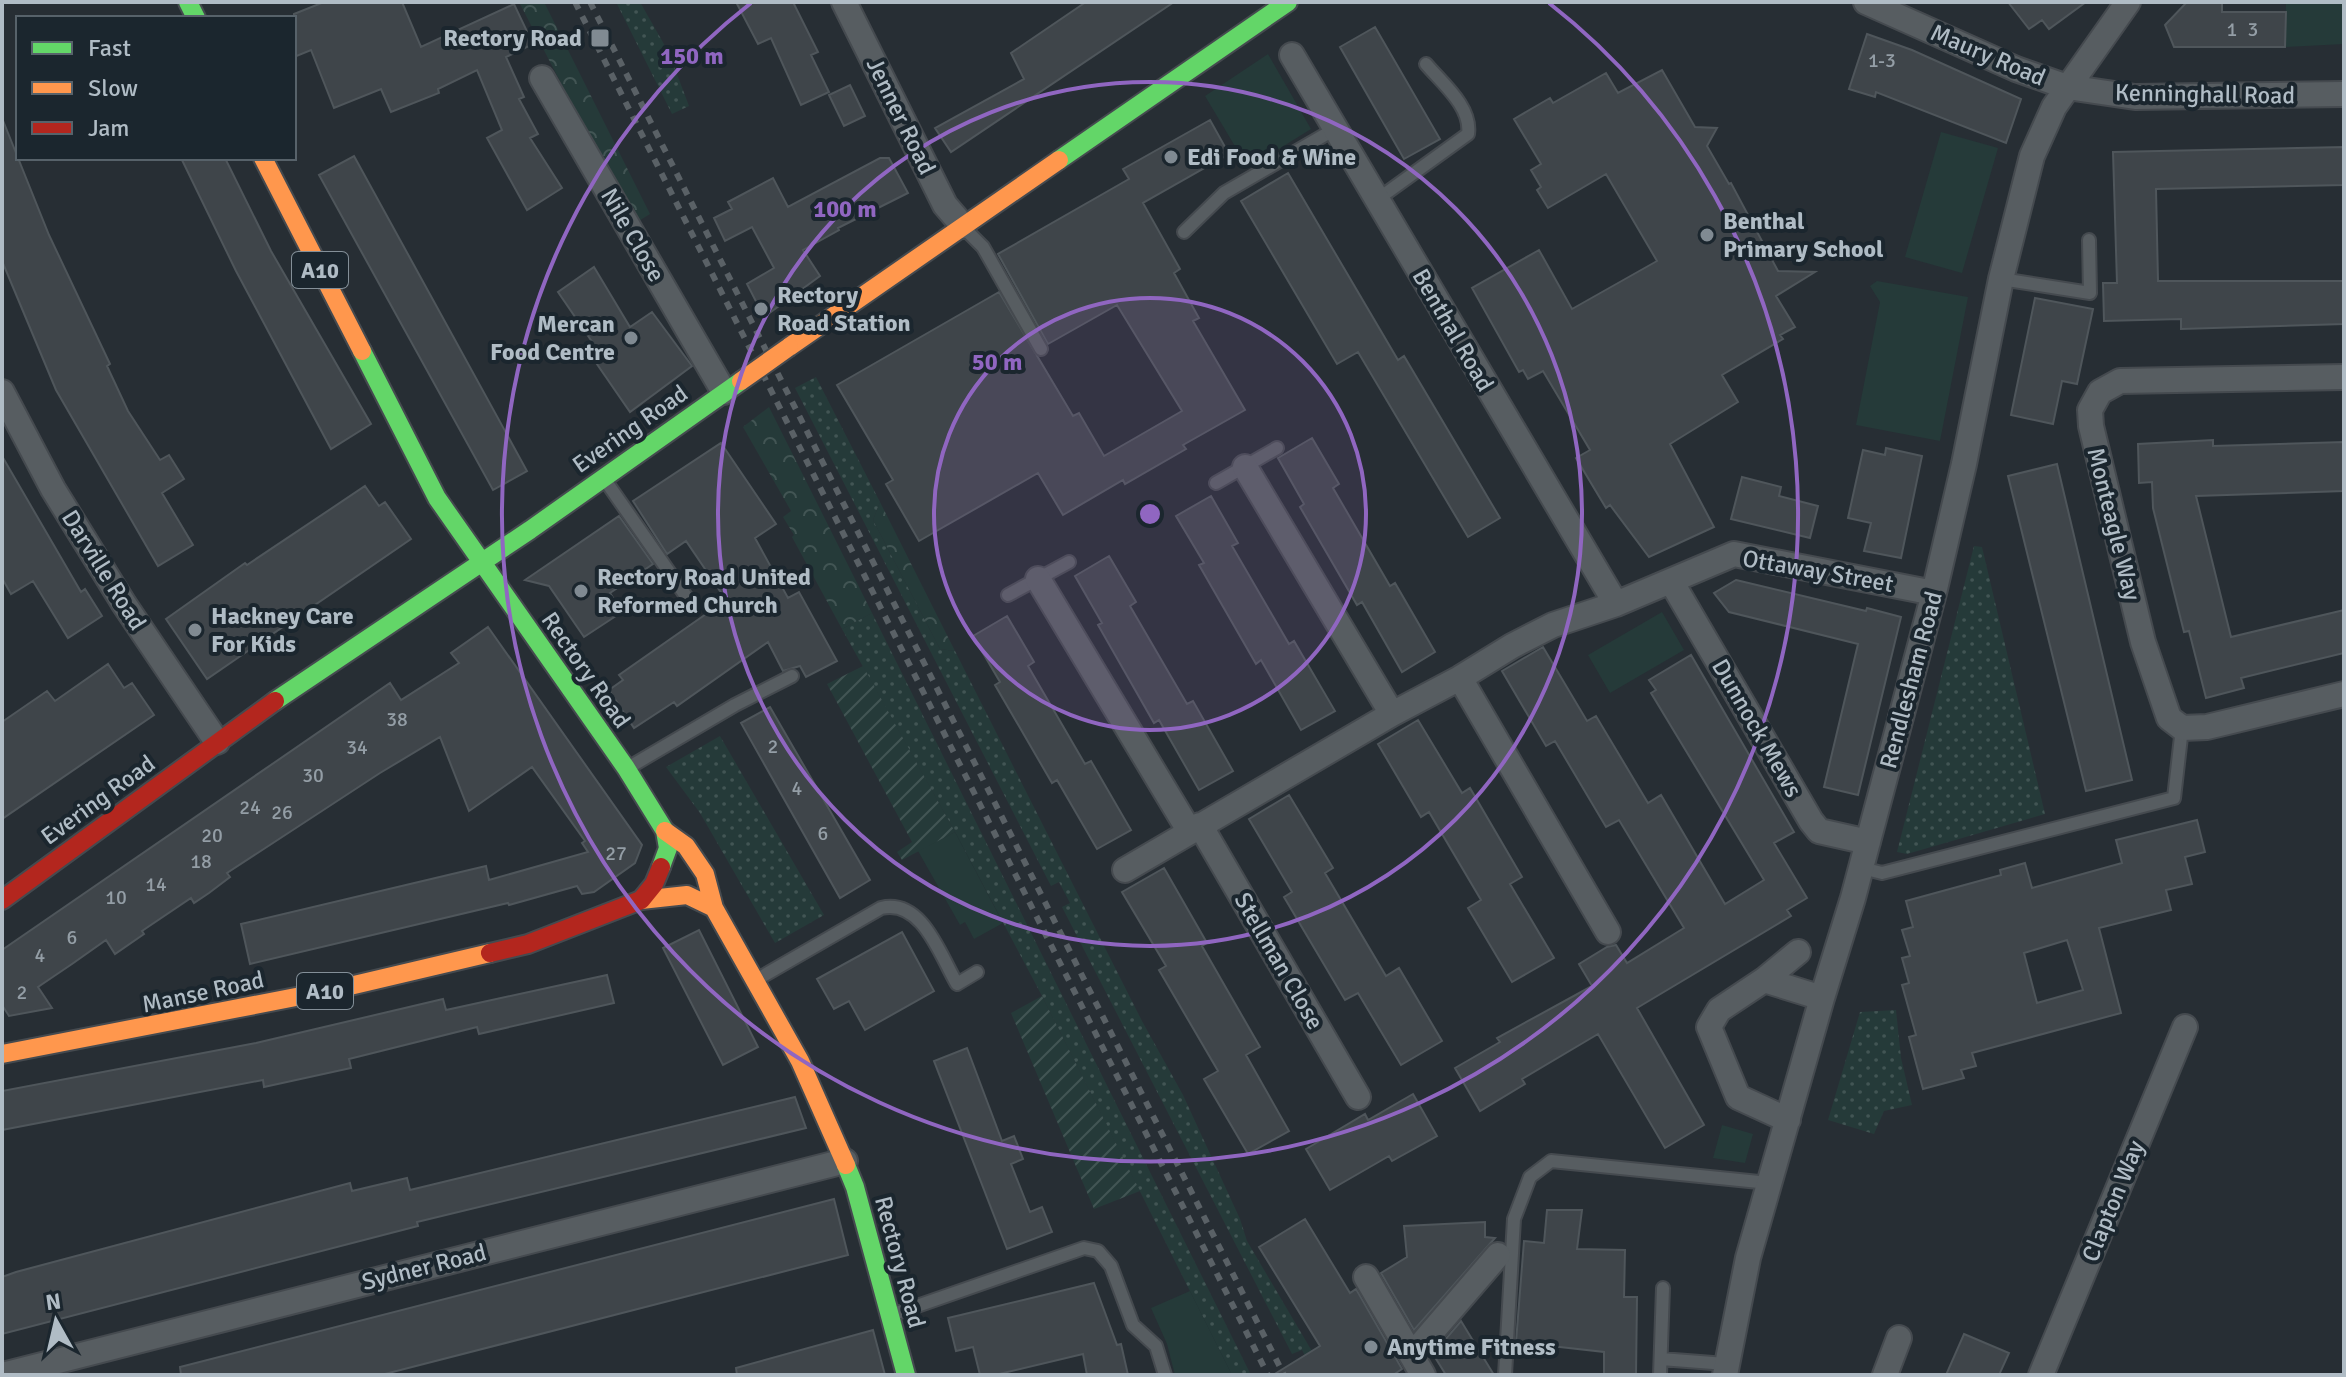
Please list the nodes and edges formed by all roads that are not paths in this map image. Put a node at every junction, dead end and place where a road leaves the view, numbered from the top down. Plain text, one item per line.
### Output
1 (844, 2) edge
2 (1866, 2) edge
3 (2128, 2) edge
4 (1276, 5) edge
5 (1292, 55) dead end
6 (1426, 64) dead end
7 (542, 78) dead end
8 (2067, 87) junction
9 (2344, 94) edge
10 (1335, 129) junction
11 (264, 160) edge
12 (1378, 199) junction
13 (963, 226) junction
14 (1184, 232) dead end
15 (2089, 240) dead end
16 (2001, 279) junction
17 (1041, 349) dead end
18 (2344, 377) edge
19 (732, 387) junction
20 (2, 392) edge
21 (1277, 448) dead end
22 (1245, 467) junction
23 (603, 477) junction
24 (1216, 483) dead end
25 (1069, 562) dead end
26 (481, 563) junction
27 (1038, 579) junction
28 (1671, 581) junction
29 (1934, 593) junction
30 (1008, 595) dead end
31 (688, 599) dead end
32 (1616, 604) junction
33 (792, 676) dead end
34 (1460, 678) junction
35 (2344, 694) edge
36 (1392, 714) junction
37 (2182, 728) junction
38 (217, 742) junction
39 (626, 768) junction
40 (1195, 828) junction
41 (665, 831) junction
42 (1868, 842) junction
43 (1862, 868) junction
44 (1125, 870) dead end
45 (2, 900) edge
46 (641, 900) junction
47 (714, 908) junction
48 (1608, 932) dead end
49 (1798, 952) dead end
50 (977, 972) dead end
51 (756, 980) junction
52 (1764, 980) junction
53 (1822, 998) junction
54 (2185, 1027) dead end
55 (2, 1054) edge
56 (1358, 1097) dead end
57 (1788, 1120) junction
58 (845, 1161) junction
59 (1769, 1183) junction
60 (1498, 1255) dead end
61 (1366, 1277) dead end
62 (1663, 1288) dead end
63 (891, 1316) junction
64 (1899, 1338) dead end
65 (1661, 1359) junction
66 (1418, 1365) edge
67 (1725, 1369) edge
68 (3, 1375) edge
69 (906, 1375) edge
70 (1165, 1375) edge
71 (1505, 1375) edge
72 (1660, 1375) edge
73 (1885, 1375) edge
74 (2041, 1375) edge

1 - 13 street, Jenner Road
2 - 8 street, Maury Road
3 - 8 street, Rendlesham Road
4 - 13 main road, Evering Road
5 - 10 street, Benthal Road
6 - 12 lane
7 - 19 street, Nile Close
8 - 9 street, Kenninghall Road
8 - 16 street, Rendlesham Road
10 - 12 street, Benthal Road
10 - 14 lane
11 - 26 main road, Rectory Road / A10
12 - 32 street, Benthal Road
13 - 17 lane
13 - 19 main road, Evering Road, bridge
15 - 16 lane
16 - 29 street, Rendlesham Road
18 - 37 street, Monteagle Way
19 - 23 main road, Evering Road
20 - 38 street, Darville Road
21 - 22 lane
22 - 24 lane
22 - 36 street
23 - 26 main road, Evering Road
23 - 31 lane
25 - 27 lane
26 - 38 main road, Evering Road
26 - 39 main road, Rectory Road / A10
27 - 30 lane
27 - 40 street, Stellman Close
28 - 29 street, Ottaway Street
28 - 32 street, Ottaway Street
28 - 42 street, Dunnock Mews
29 - 42 street, Rendlesham Road
32 - 34 street
33 - 39 lane
34 - 36 street
34 - 48 street
35 - 37 street
36 - 40 street
37 - 43 lane
38 - 45 main road, Evering Road
39 - 41 main road, Rectory Road / A10
40 - 44 street
40 - 56 street, Stellman Close
41 - 46 main road
41 - 47 main road, Rectory Road
42 - 43 street, Rendlesham Road
43 - 53 street, Rendlesham Road
46 - 47 main road
46 - 55 main road, Manse Road / A10
47 - 51 main road, Rectory Road
49 - 52 street
50 - 51 lane
51 - 58 main road, Rectory Road
52 - 53 street
52 - 57 street
53 - 57 street, Rendlesham Road
54 - 74 street, Clapton Way
57 - 59 street, Rendlesham Road
58 - 63 main road, Rectory Road
58 - 68 street, Sydner Road
59 - 67 street, Rendlesham Road
59 - 71 lane
60 - 66 street
61 - 66 street
62 - 65 lane
63 - 69 main road, Rectory Road
63 - 70 lane
64 - 73 street
65 - 67 lane
65 - 72 lane

